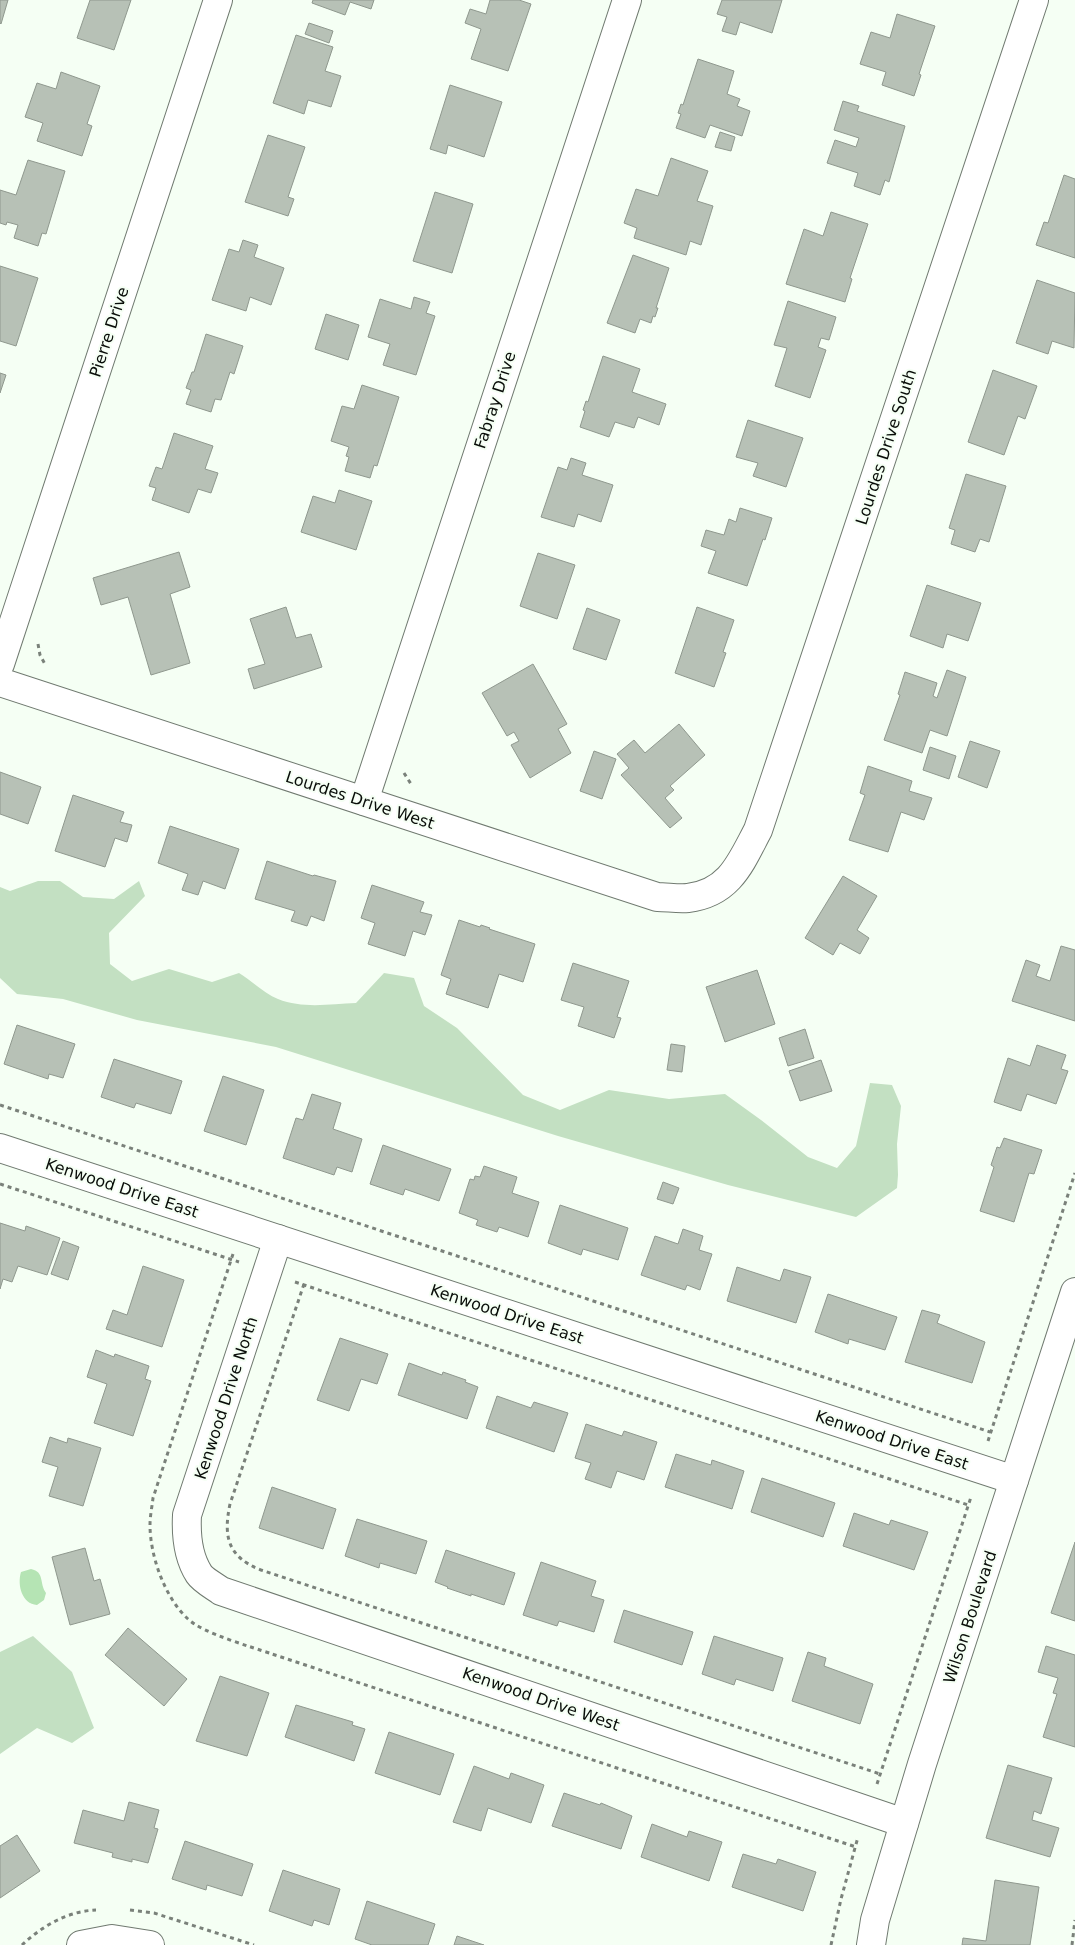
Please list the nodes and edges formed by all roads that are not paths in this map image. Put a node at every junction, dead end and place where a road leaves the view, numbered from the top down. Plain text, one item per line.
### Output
1 (218, 0) edge
2 (627, 0) edge
3 (1034, 0) edge
4 (0, 664) edge
5 (0, 682) edge
6 (364, 801) junction
7 (721, 885) joint
8 (0, 1148) edge
9 (278, 1239) junction
10 (1075, 1292) edge
11 (1014, 1480) junction
12 (192, 1558) joint
13 (904, 1823) junction
14 (81, 1945) edge
15 (150, 1945) edge
16 (871, 1945) edge

1 - 4 street, Pierre Drive
2 - 6 street, Fabray Drive
3 - 7 street, Lourdes Drive South
5 - 6 street, Lourdes Drive West
6 - 7 street, Lourdes Drive West
8 - 9 street, Kenwood Drive East
9 - 11 street, Kenwood Drive East
9 - 12 street, Kenwood Drive North
10 - 11 street, Wilson Boulevard
11 - 13 street, Wilson Boulevard
12 - 13 street, Kenwood Drive West
13 - 16 street, Wilson Boulevard
14 - 15 street

